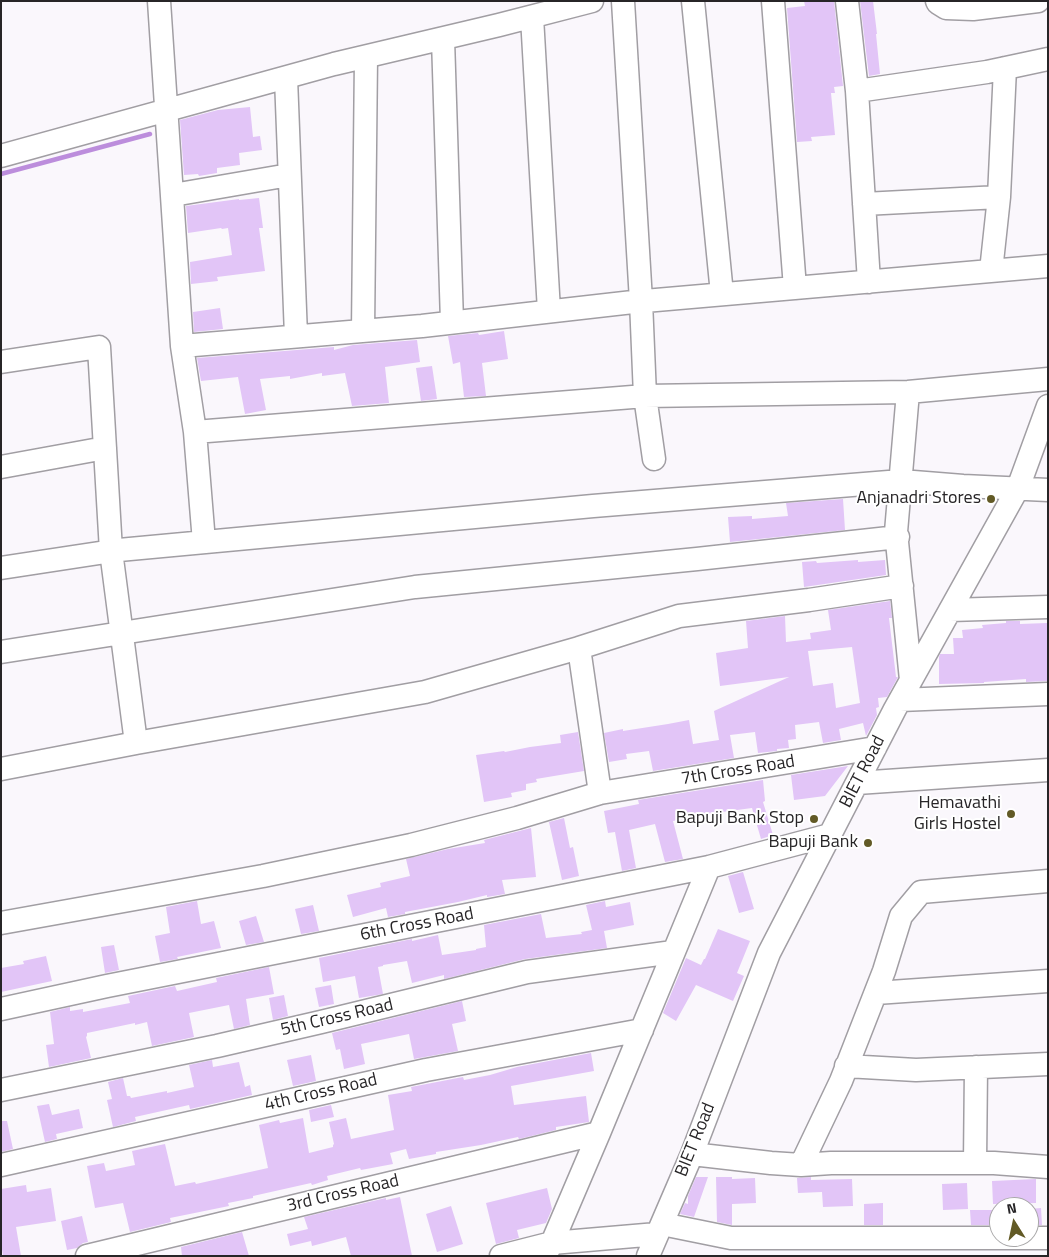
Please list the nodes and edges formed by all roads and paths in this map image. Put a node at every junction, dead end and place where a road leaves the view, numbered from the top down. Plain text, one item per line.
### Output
1 (159, 1) edge
2 (592, 1) edge
3 (624, 1) edge
4 (694, 1) edge
5 (773, 1) edge
6 (847, 1) edge
7 (937, 1) edge
8 (1038, 1) edge
9 (532, 17) junction
10 (443, 39) junction
11 (366, 57) junction
12 (1048, 59) edge
13 (1005, 68) junction
14 (286, 78) junction
15 (857, 91) junction
16 (167, 111) junction
17 (1, 156) edge
18 (289, 175) junction
19 (172, 195) junction
20 (999, 197) junction
21 (864, 204) junction
22 (1048, 266) edge
23 (991, 271) junction
24 (869, 282) junction
25 (796, 288) junction
26 (722, 294) junction
27 (641, 301) junction
28 (549, 311) junction
29 (452, 322) junction
30 (363, 331) junction
31 (296, 336) junction
32 (182, 346) junction
33 (1, 362) edge
34 (1048, 379) edge
35 (908, 392) junction
36 (645, 396) junction
37 (1048, 406) edge
38 (195, 432) junction
39 (105, 448) junction
40 (654, 459) dead end
41 (1, 467) edge
42 (902, 481) junction
43 (1018, 488) junction
44 (1048, 490) edge
45 (898, 537) junction
46 (204, 542) junction
47 (112, 551) junction
48 (1, 568) edge
49 (902, 586) junction
50 (1048, 607) edge
51 (950, 610) junction
52 (122, 633) junction
53 (579, 648) junction
54 (1, 652) edge
55 (911, 680) junction
56 (1048, 694) edge
57 (900, 700) junction
58 (136, 743) junction
59 (875, 748) junction
60 (1, 769) edge
61 (1048, 770) edge
62 (857, 783) junction
63 (600, 793) junction
64 (830, 835) junction
65 (709, 867) junction
66 (1048, 881) edge
67 (1, 923) edge
68 (673, 952) junction
69 (1048, 981) edge
70 (876, 992) junction
71 (1, 1009) edge
72 (642, 1030) junction
73 (1048, 1064) edge
74 (846, 1066) junction
75 (976, 1067) junction
76 (1, 1090) edge
77 (599, 1133) junction
78 (692, 1154) junction
79 (975, 1163) junction
80 (1, 1165) edge
81 (801, 1165) junction
82 (1048, 1167) edge
83 (660, 1229) junction
84 (1048, 1238) edge
85 (548, 1250) edge
86 (87, 1256) edge
87 (501, 1256) edge
88 (648, 1256) edge

1 - 16 street
2 - 9 street
3 - 27 street
4 - 26 street
5 - 25 street
6 - 15 street
7 - 8 street
9 - 10 street
9 - 28 street
10 - 11 street
10 - 29 street
11 - 14 street
11 - 30 street
12 - 13 street
13 - 15 street
13 - 20 street
14 - 16 street
14 - 18 street
15 - 21 street
16 - 17 street
16 - 19 street
18 - 19 street
18 - 31 street
19 - 32 street
20 - 21 street
20 - 23 street
21 - 24 street
22 - 23 street
23 - 24 street
24 - 25 street
25 - 26 street
26 - 27 street
27 - 28 street
27 - 36 street
28 - 29 street
29 - 30 street
30 - 31 street
31 - 32 street
32 - 38 street
33 - 39 street
34 - 35 street
35 - 36 street
35 - 42 street
36 - 38 street
36 - 40 street
37 - 43 street, BIET Road
38 - 46 street
39 - 41 street
39 - 47 street
42 - 43 street
42 - 45 street
42 - 46 street
43 - 44 street
43 - 51 street, BIET Road
45 - 49 street
45 - 52 street
46 - 47 street
47 - 48 street
47 - 52 street
49 - 53 street
49 - 55 street
50 - 51 street
51 - 55 street, BIET Road
52 - 54 street
52 - 58 street
53 - 58 street
53 - 63 street
55 - 57 street, BIET Road
56 - 57 street
57 - 59 street, BIET Road
58 - 60 street
59 - 62 street, BIET Road
59 - 63 street, 7th Cross Road
61 - 62 street
62 - 64 street, BIET Road
63 - 67 street, 7th Cross Road
64 - 65 street, 6th Cross Road
64 - 78 street, BIET Road
65 - 68 street
65 - 71 street, 6th Cross Road
66 - 70 street
68 - 72 street
68 - 76 street, 5th Cross Road
69 - 70 street
70 - 74 street
72 - 77 street
72 - 80 street, 4th Cross Road
73 - 75 street
74 - 75 street
74 - 81 street
75 - 79 street
77 - 85 street
77 - 86 street, 3rd Cross Road
78 - 81 street
78 - 83 street, BIET Road
79 - 81 street
79 - 82 street
83 - 84 street
83 - 85 street
83 - 88 street, BIET Road
85 - 87 street

